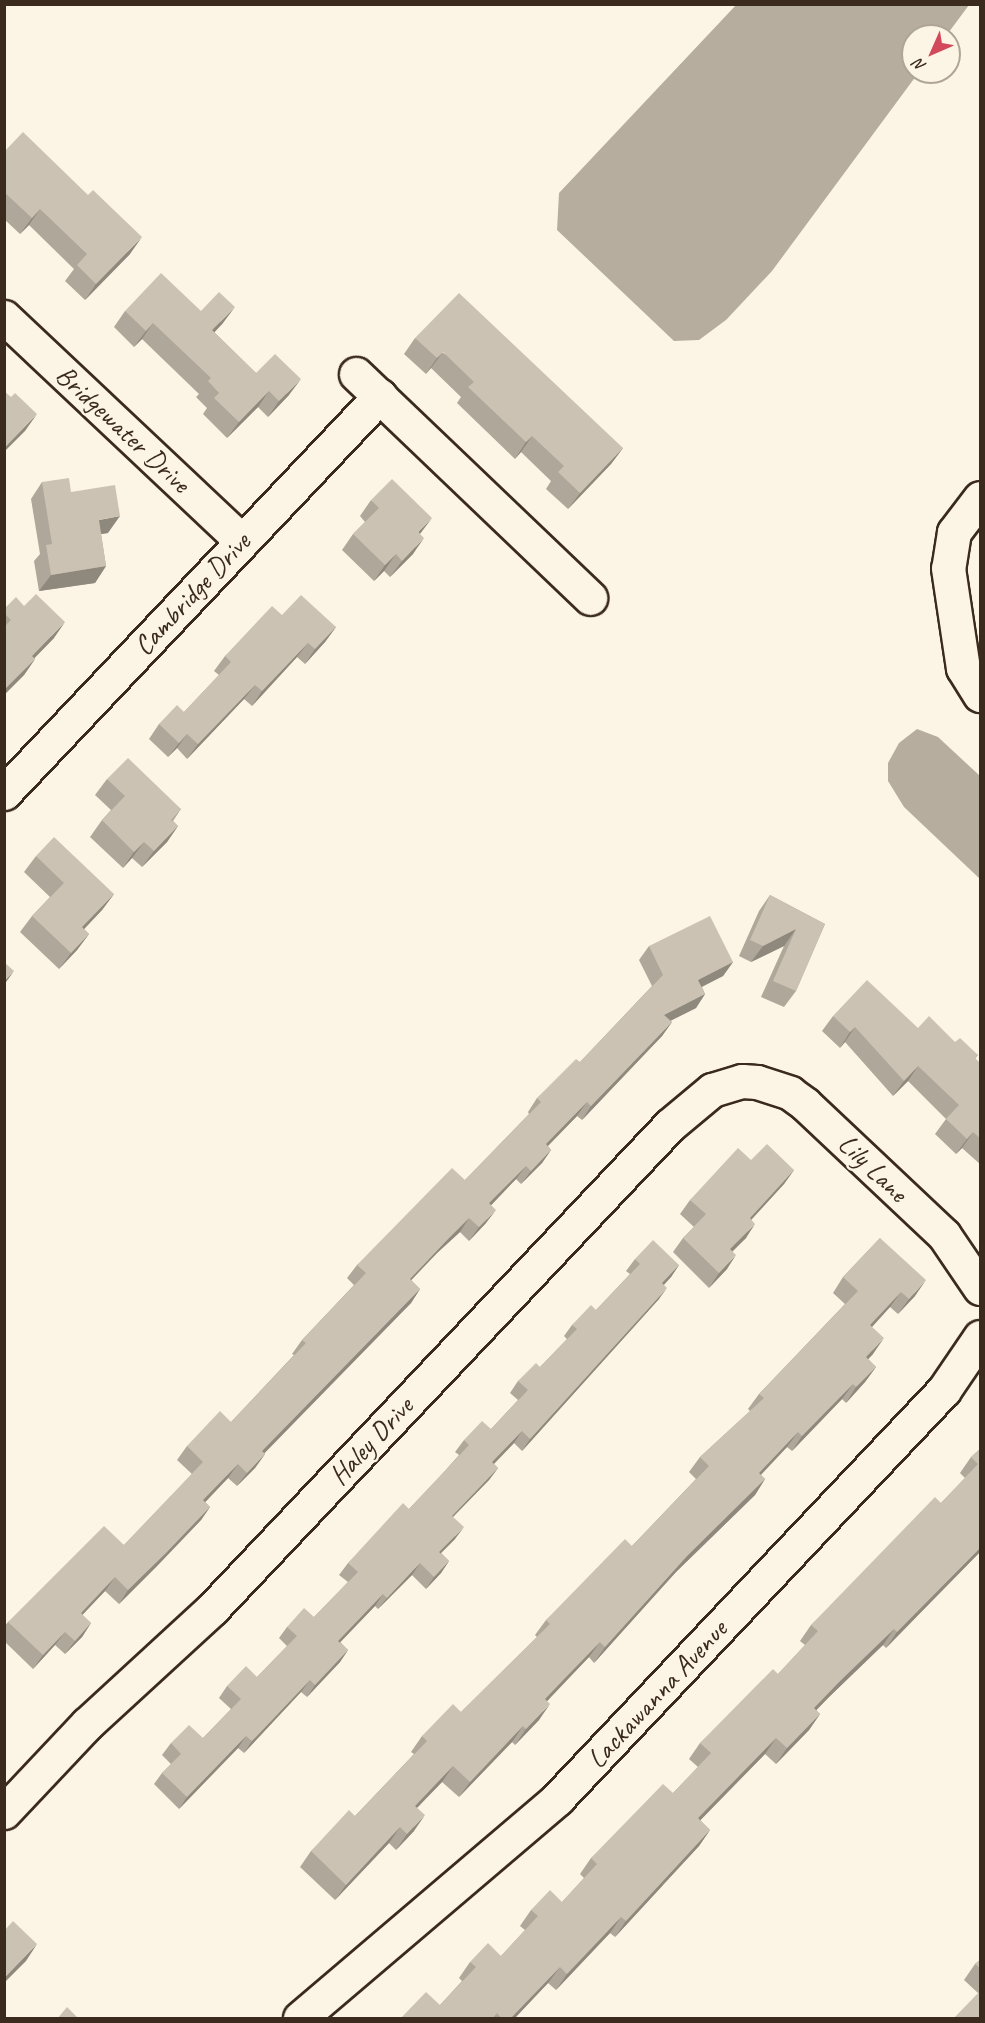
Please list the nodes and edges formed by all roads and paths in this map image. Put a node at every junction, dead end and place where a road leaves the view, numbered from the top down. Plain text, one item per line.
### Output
1 (4, 316) edge
2 (356, 374) dead end
3 (380, 396) junction
4 (981, 498) edge
5 (242, 541) junction
6 (590, 598) dead end
7 (981, 695) edge
8 (4, 793) edge
9 (741, 1081) joint
10 (981, 1288) edge
11 (981, 1337) edge
12 (4, 1812) edge
13 (300, 2019) edge

1 - 5 street, Bridgewater Drive
2 - 3 street
3 - 5 street, Cambridge Drive
3 - 6 street
4 - 7 street
5 - 8 street, Cambridge Drive
9 - 10 street, Lily Lane
9 - 12 street, Haley Drive
11 - 13 street, Lackawanna Avenue

